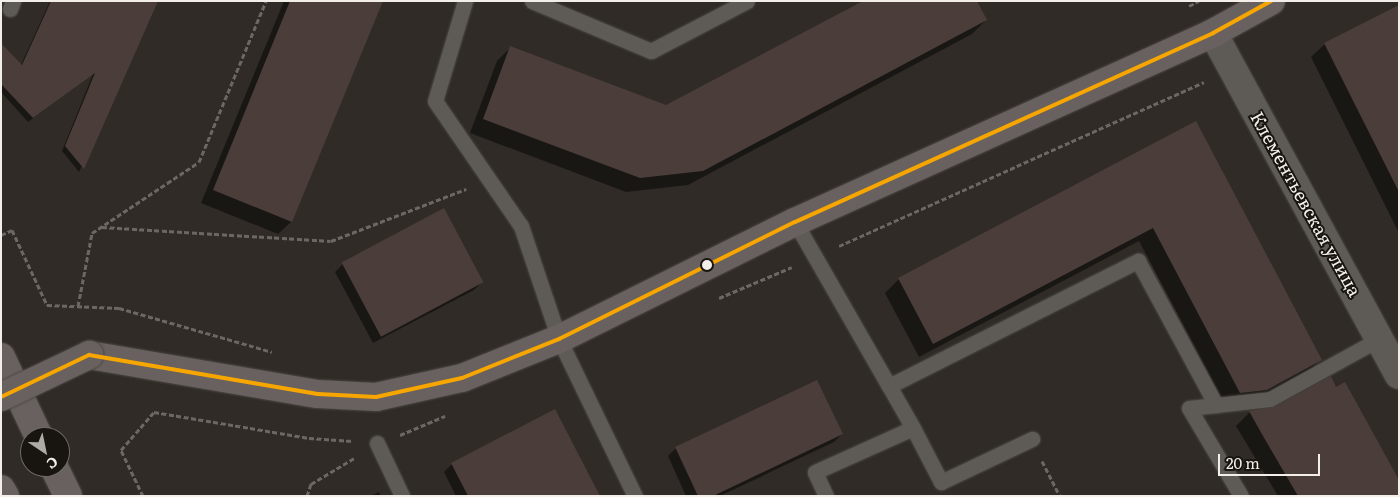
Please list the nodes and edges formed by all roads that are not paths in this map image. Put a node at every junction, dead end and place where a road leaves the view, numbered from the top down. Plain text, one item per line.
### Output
1 (465, 1) edge
2 (532, 1) edge
3 (747, 1) edge
4 (1259, 4) edge
5 (1213, 33) junction
6 (795, 222) junction
7 (559, 339) junction
8 (1379, 339) junction
9 (1, 357) edge
10 (1399, 375) edge
11 (889, 386) junction
12 (1, 397) edge
13 (1216, 405) junction
14 (34, 427) edge
15 (913, 428) junction
16 (1032, 439) road end
17 (377, 443) road end
18 (59, 477) edge
19 (1, 489) edge
20 (4, 496) edge
21 (68, 496) edge
22 (402, 496) edge
23 (635, 496) edge
24 (826, 496) edge
25 (1241, 496) edge

1 - 7 lane
2 - 3 lane
4 - 5 main road
5 - 6 main road
5 - 8 street, Клементьевская улица
6 - 7 main road
6 - 11 lane
7 - 12 main road, bridge
7 - 23 lane
8 - 10 street, Клементьевская улица
8 - 13 lane
9 - 14 main road
11 - 13 lane
11 - 15 lane
13 - 25 lane
15 - 16 lane
15 - 24 lane
17 - 22 lane
18 - 21 main road
19 - 20 main road

